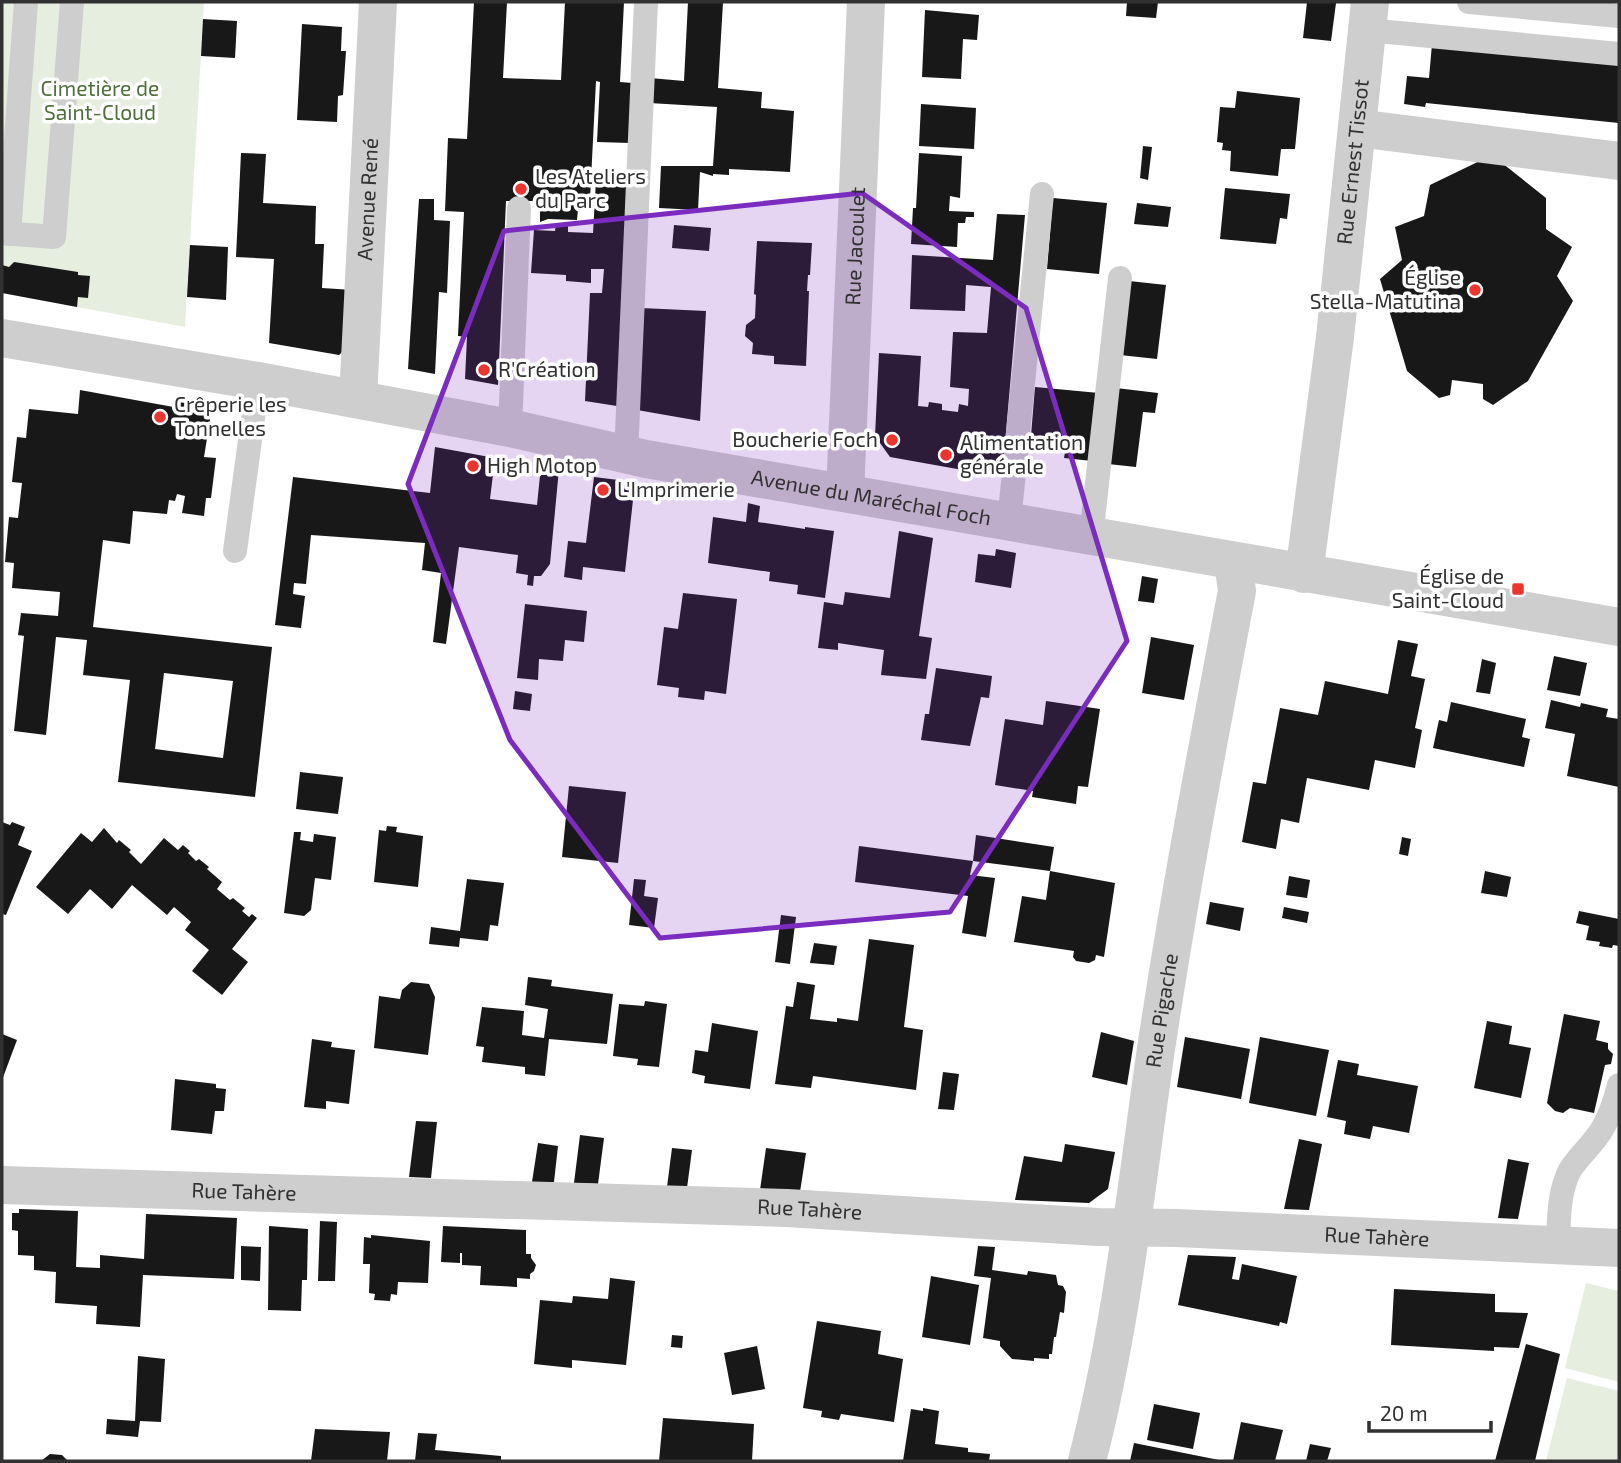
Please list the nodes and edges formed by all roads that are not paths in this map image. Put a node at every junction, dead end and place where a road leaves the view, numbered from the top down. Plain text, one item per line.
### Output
1 (26, 2) edge
2 (72, 2) edge
3 (378, 2) edge
4 (646, 2) edge
5 (866, 2) edge
6 (1469, 2) edge
7 (1368, 16) edge
8 (1619, 16) edge
9 (1619, 54) edge
10 (1357, 128) junction
11 (1619, 161) edge
12 (1041, 194) dead end
13 (519, 208) dead end
14 (6, 233) edge
15 (1120, 278) dead end
16 (3, 349) edge
17 (258, 381) junction
18 (358, 400) junction
19 (510, 428) junction
20 (626, 456) junction
21 (845, 493) junction
22 (1009, 523) junction
23 (1091, 537) junction
24 (235, 551) dead end
25 (1233, 561) junction
26 (1304, 574) junction
27 (1619, 627) edge
28 (1619, 1085) edge
29 (2, 1185) edge
30 (1130, 1227) junction
31 (1558, 1246) junction
32 (1619, 1248) edge
33 (1087, 1461) edge

1 - 14 lane
2 - 14 lane
3 - 18 street, Avenue René
4 - 20 lane
5 - 21 street, Rue Jacoulet
6 - 8 lane
7 - 9 lane
7 - 10 street, Rue Ernest Tissot
10 - 11 street
10 - 26 street, Rue Ernest Tissot
12 - 22 lane
13 - 19 lane
15 - 23 lane
16 - 17 street, Avenue du Maréchal Foch
17 - 18 street, Avenue du Maréchal Foch
17 - 24 lane
18 - 19 street, Avenue du Maréchal Foch
19 - 20 street, Avenue du Maréchal Foch
20 - 21 street, Avenue du Maréchal Foch
21 - 22 street, Avenue du Maréchal Foch
22 - 23 street, Avenue du Maréchal Foch
23 - 25 street, Avenue du Maréchal Foch
25 - 26 street, Avenue du Maréchal Foch
25 - 30 street, Rue Pigache
26 - 27 street, Avenue du Maréchal Foch
28 - 31 lane
29 - 30 street, Rue Tahère
30 - 31 street, Rue Tahère
30 - 33 street, Rue Pigache
31 - 32 street, Rue Tahère

